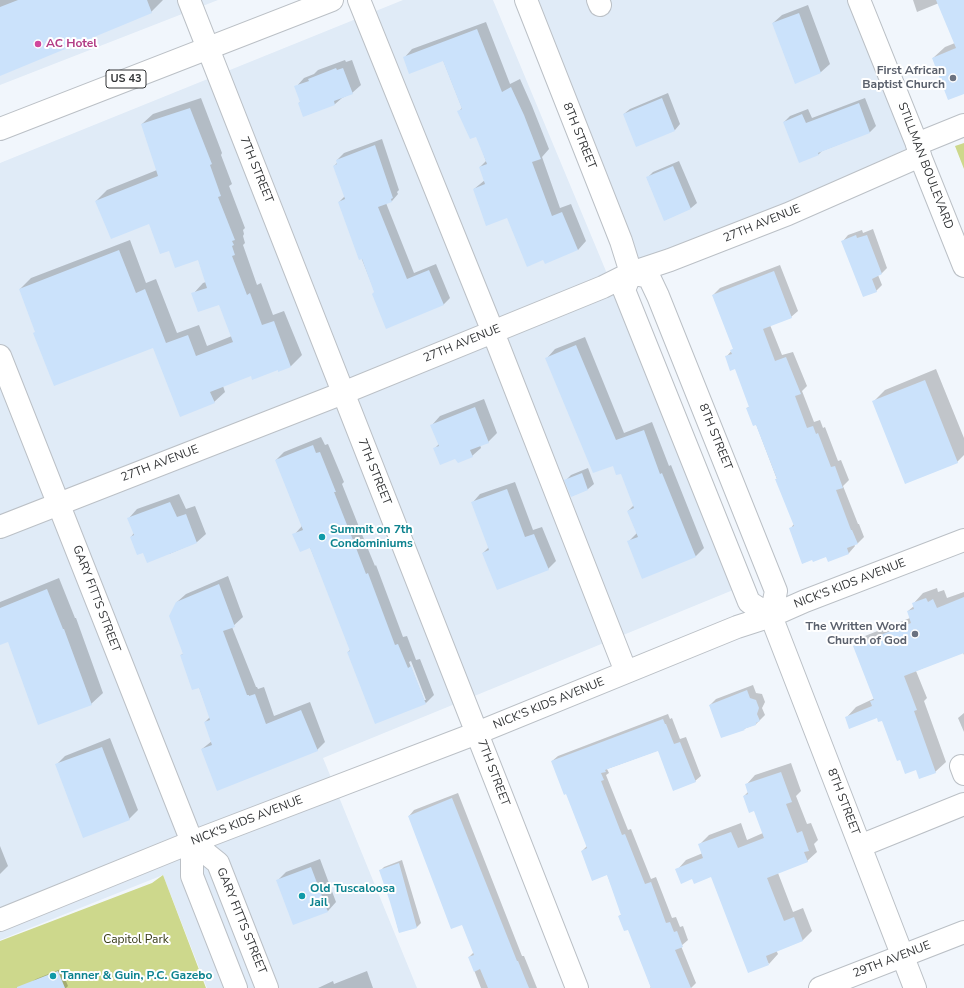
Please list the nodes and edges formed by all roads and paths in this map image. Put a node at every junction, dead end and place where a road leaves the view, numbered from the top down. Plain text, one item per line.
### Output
1 (189, 0) edge
2 (332, 0) edge
3 (359, 0) edge
4 (526, 0) edge
5 (859, 0) edge
6 (207, 48) junction
7 (964, 125) edge
8 (0, 129) edge
9 (919, 150) junction
10 (964, 266) edge
11 (631, 273) junction
12 (493, 332) junction
13 (0, 356) edge
14 (343, 393) junction
15 (59, 503) junction
16 (0, 527) edge
17 (964, 540) edge
18 (771, 616) junction
19 (626, 672) junction
20 (477, 733) junction
21 (964, 804) edge
22 (192, 842) junction
23 (860, 846) junction
24 (0, 920) edge
25 (964, 932) edge
26 (903, 956) junction
27 (236, 988) edge
28 (267, 988) edge
29 (577, 988) edge
30 (820, 988) edge
31 (915, 988) edge

1 - 6 main road, 7TH STREET
2 - 6 main road, US 43
3 - 12 main road
4 - 11 main road, 8TH STREET
5 - 9 main road, STILLMAN BOULEVARD
6 - 8 main road, US 43
6 - 14 main road, 7TH STREET
7 - 9 main road, 27TH AVENUE
9 - 10 main road, STILLMAN BOULEVARD
9 - 11 main road, 27TH AVENUE
11 - 12 main road, 27TH AVENUE
11 - 18 main road
11 - 18 main road, 8TH STREET
12 - 14 main road, 27TH AVENUE
12 - 19 main road
13 - 15 main road, GARY FITTS STREET
14 - 15 main road, 27TH AVENUE
14 - 20 main road, 7TH STREET
15 - 16 main road, 27TH AVENUE
15 - 22 main road, GARY FITTS STREET
17 - 18 main road, NICK'S KIDS AVENUE
18 - 19 main road, NICK'S KIDS AVENUE
18 - 23 main road, 8TH STREET
19 - 20 main road, NICK'S KIDS AVENUE
20 - 22 main road, NICK'S KIDS AVENUE
20 - 29 main road, 7TH STREET
21 - 23 main road
22 - 24 main road, NICK'S KIDS AVENUE
22 - 27 main road, GARY FITTS STREET
22 - 28 main road, GARY FITTS STREET
23 - 26 main road, 8TH STREET
25 - 26 main road, 29TH AVENUE
26 - 30 main road, 29TH AVENUE
26 - 31 main road, 8TH STREET

